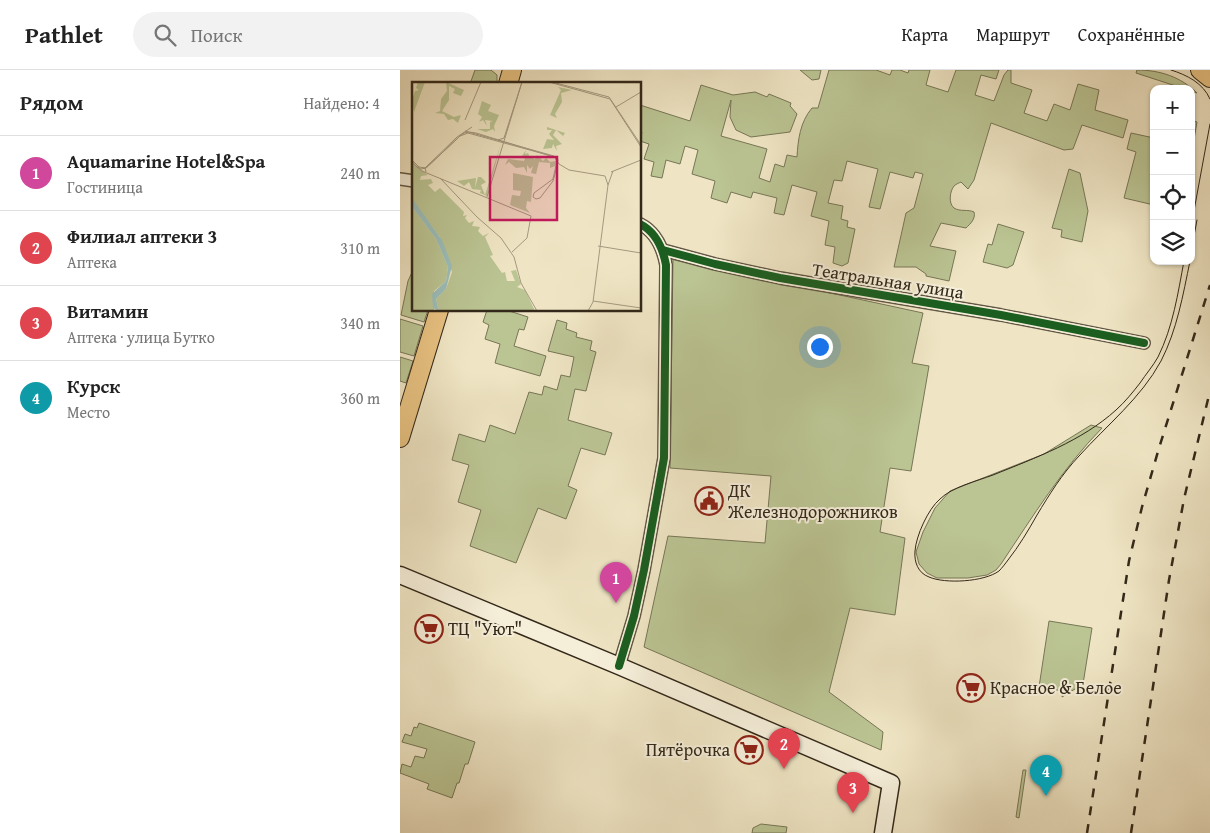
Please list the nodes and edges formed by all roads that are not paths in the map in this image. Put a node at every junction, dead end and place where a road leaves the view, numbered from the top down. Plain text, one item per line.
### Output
1 (1200, 70) edge
2 (1210, 78) edge
3 (641, 224) edge
4 (663, 250) junction
5 (439, 311) edge
6 (1144, 343) dead end
7 (400, 438) edge
8 (400, 575) edge
9 (619, 666) junction
10 (883, 833) edge

1 - 2 main road
3 - 4 street
4 - 6 street, Театральная улица
4 - 9 street
5 - 7 main road
8 - 9 main road
9 - 10 main road

